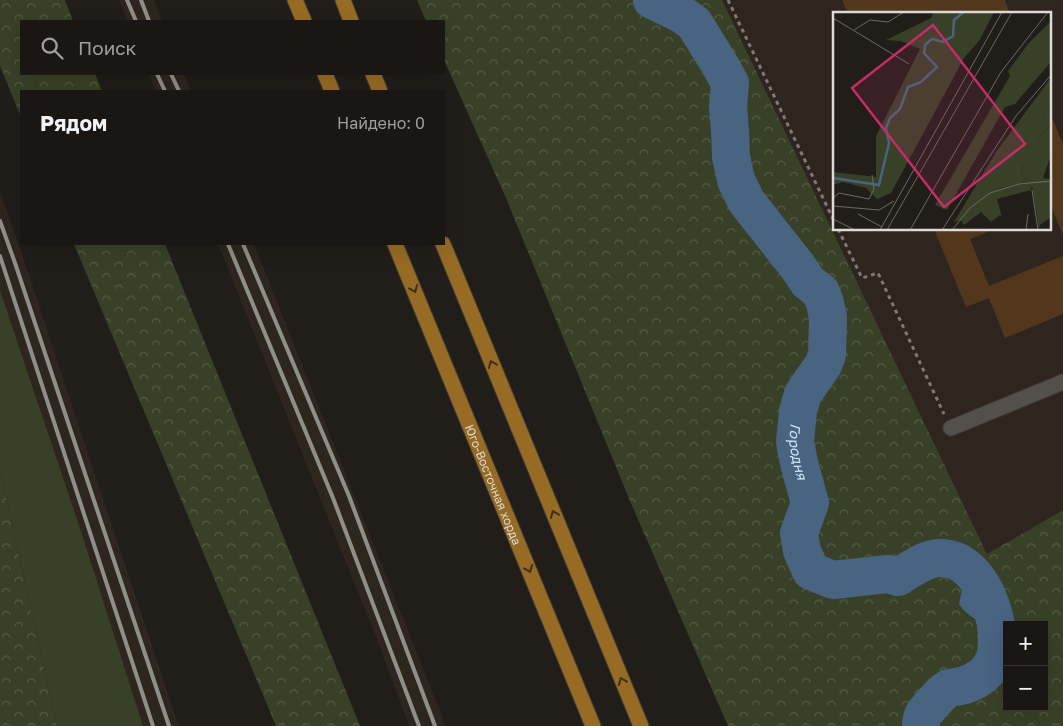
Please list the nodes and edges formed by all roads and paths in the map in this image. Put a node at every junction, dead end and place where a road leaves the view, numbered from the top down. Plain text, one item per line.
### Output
1 (295, 0) edge
2 (343, 0) edge
3 (728, 0) edge
4 (304, 20) edge
5 (352, 20) edge
6 (325, 75) edge
7 (373, 75) edge
8 (332, 90) edge
9 (380, 90) edge
10 (833, 219) edge
11 (838, 230) edge
12 (395, 245) edge
13 (443, 245) edge
14 (1063, 382) edge
15 (951, 428) joint
16 (594, 726) edge
17 (641, 726) edge

1 - 4 main road
2 - 5 main road
3 - 10 path
6 - 8 main road
7 - 9 main road
11 - 15 path
12 -> 16 main road, Юго-Восточная хорда
17 -> 13 main road
14 - 15 street

